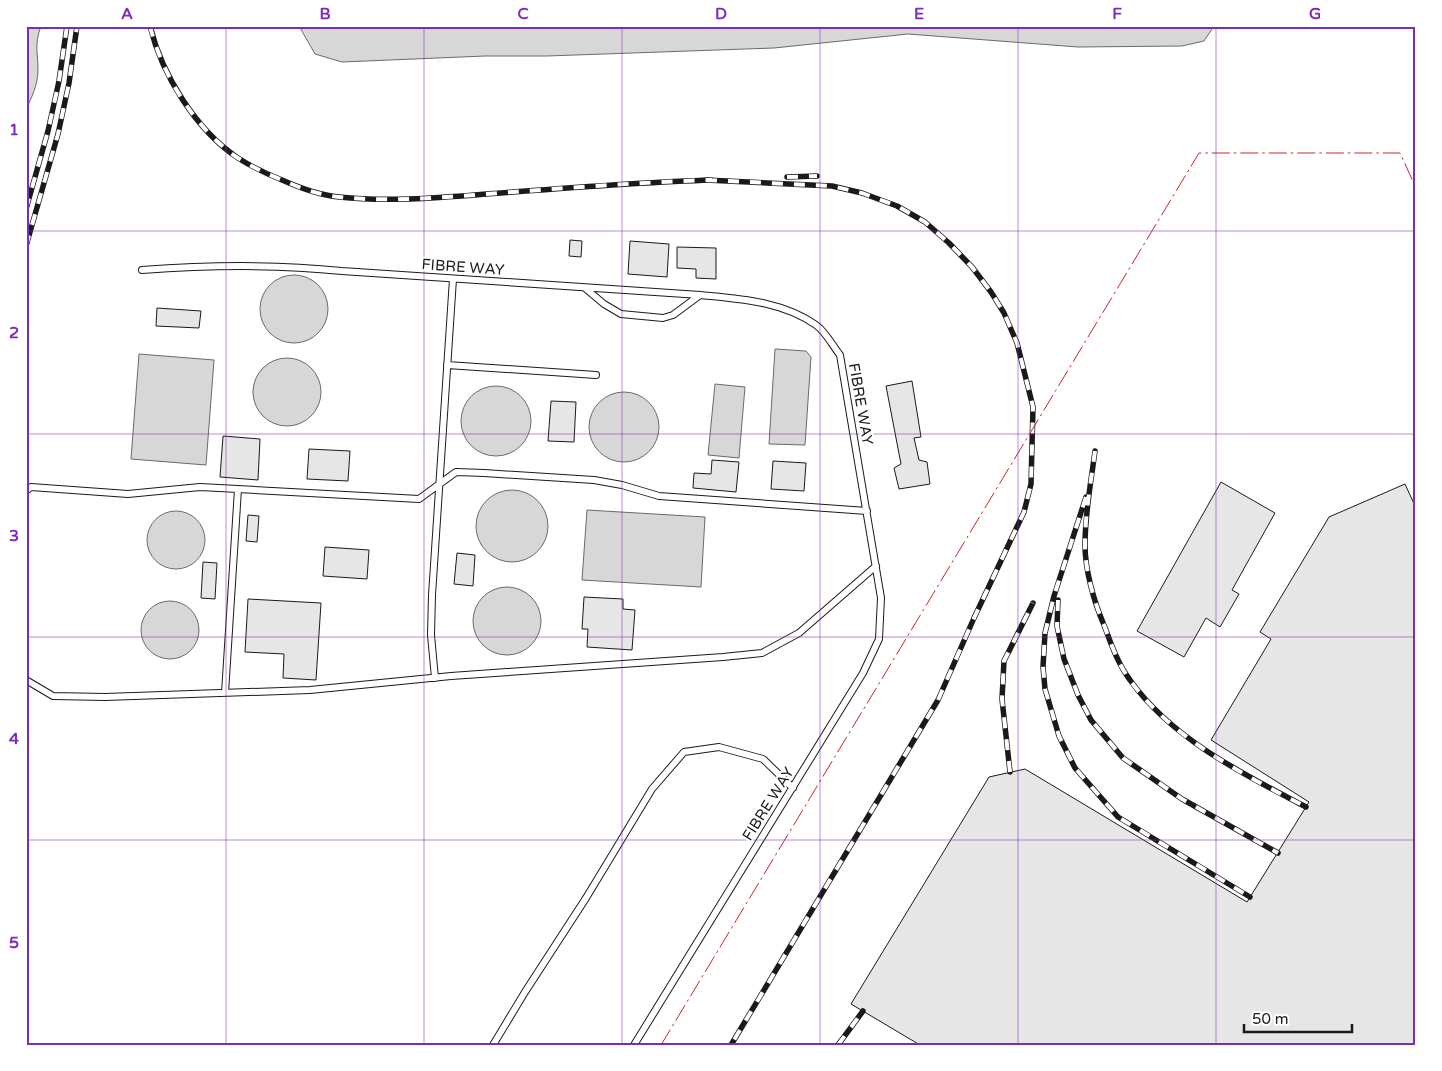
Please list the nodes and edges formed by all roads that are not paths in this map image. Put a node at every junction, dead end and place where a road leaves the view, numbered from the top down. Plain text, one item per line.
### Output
1 (142, 270) dead end
2 (452, 279) junction
3 (586, 288) junction
4 (700, 295) junction
5 (447, 365) junction
6 (596, 375) dead end
7 (438, 486) junction
8 (238, 489) junction
9 (26, 491) edge
10 (867, 511) junction
11 (876, 566) junction
12 (434, 678) junction
13 (26, 680) edge
14 (226, 693) junction
15 (793, 788) junction
16 (494, 1045) edge
17 (634, 1045) edge

1 - 2 lane, FIBRE WAY
2 - 3 lane, FIBRE WAY
2 - 5 lane
3 - 4 lane, FIBRE WAY
3 - 4 lane
4 - 10 lane, FIBRE WAY
5 - 6 lane
5 - 7 lane
7 - 8 lane
7 - 10 lane
7 - 12 lane
8 - 9 lane
8 - 14 lane
10 - 11 lane, FIBRE WAY
11 - 12 lane
11 - 15 lane, FIBRE WAY
12 - 14 lane
13 - 14 lane
15 - 16 lane
15 - 17 lane, FIBRE WAY

